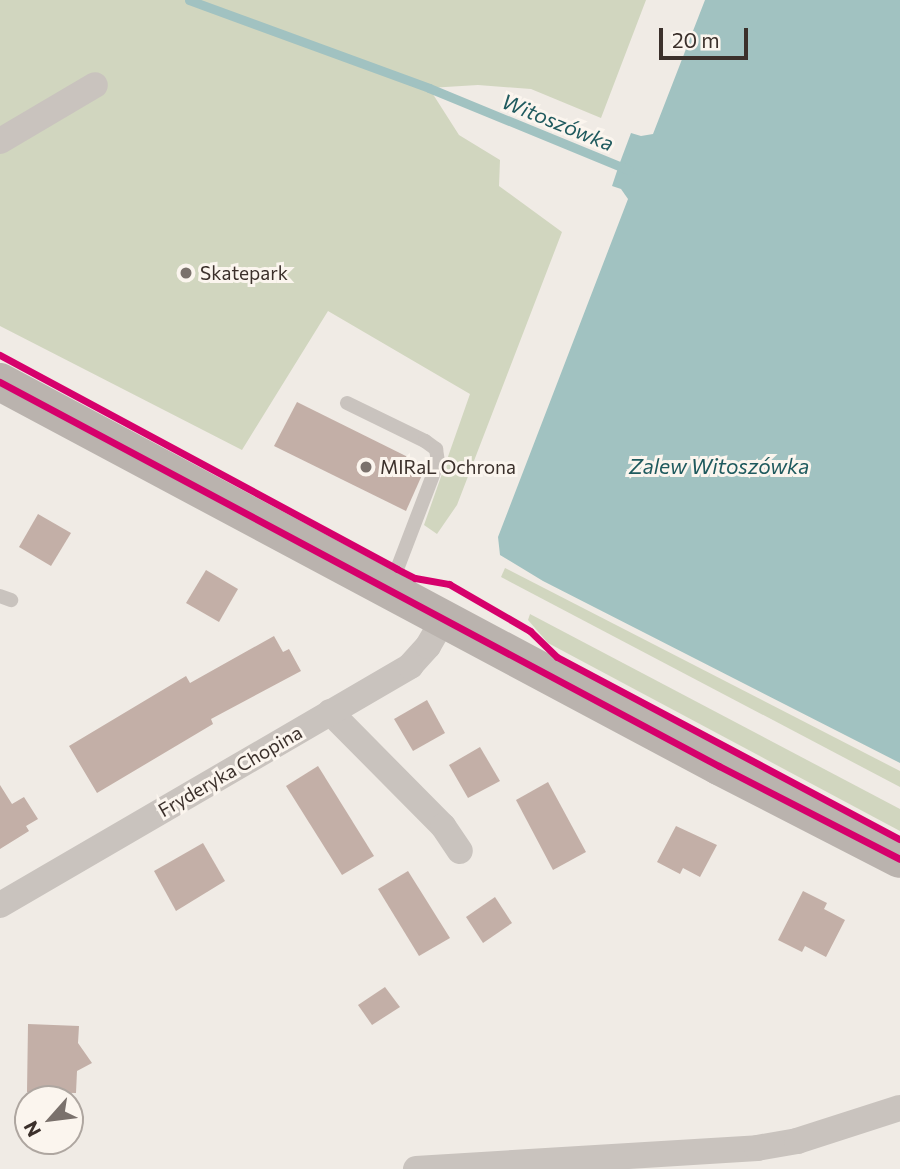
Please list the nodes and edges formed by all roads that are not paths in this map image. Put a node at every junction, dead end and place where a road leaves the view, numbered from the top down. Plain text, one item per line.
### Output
1 (95, 85) dead end
2 (0, 141) edge
3 (0, 382) edge
4 (347, 403) dead end
5 (389, 590) junction
6 (443, 620) junction
7 (330, 712) junction
8 (460, 851) dead end
9 (900, 859) edge
10 (0, 905) edge
11 (900, 1108) edge
12 (416, 1169) edge

1 - 2 street
3 - 5 street
4 - 5 lane
5 - 6 street
6 - 7 street, Fryderyka Chopina
6 - 9 street
7 - 8 street
7 - 10 street, Fryderyka Chopina
11 - 12 street

